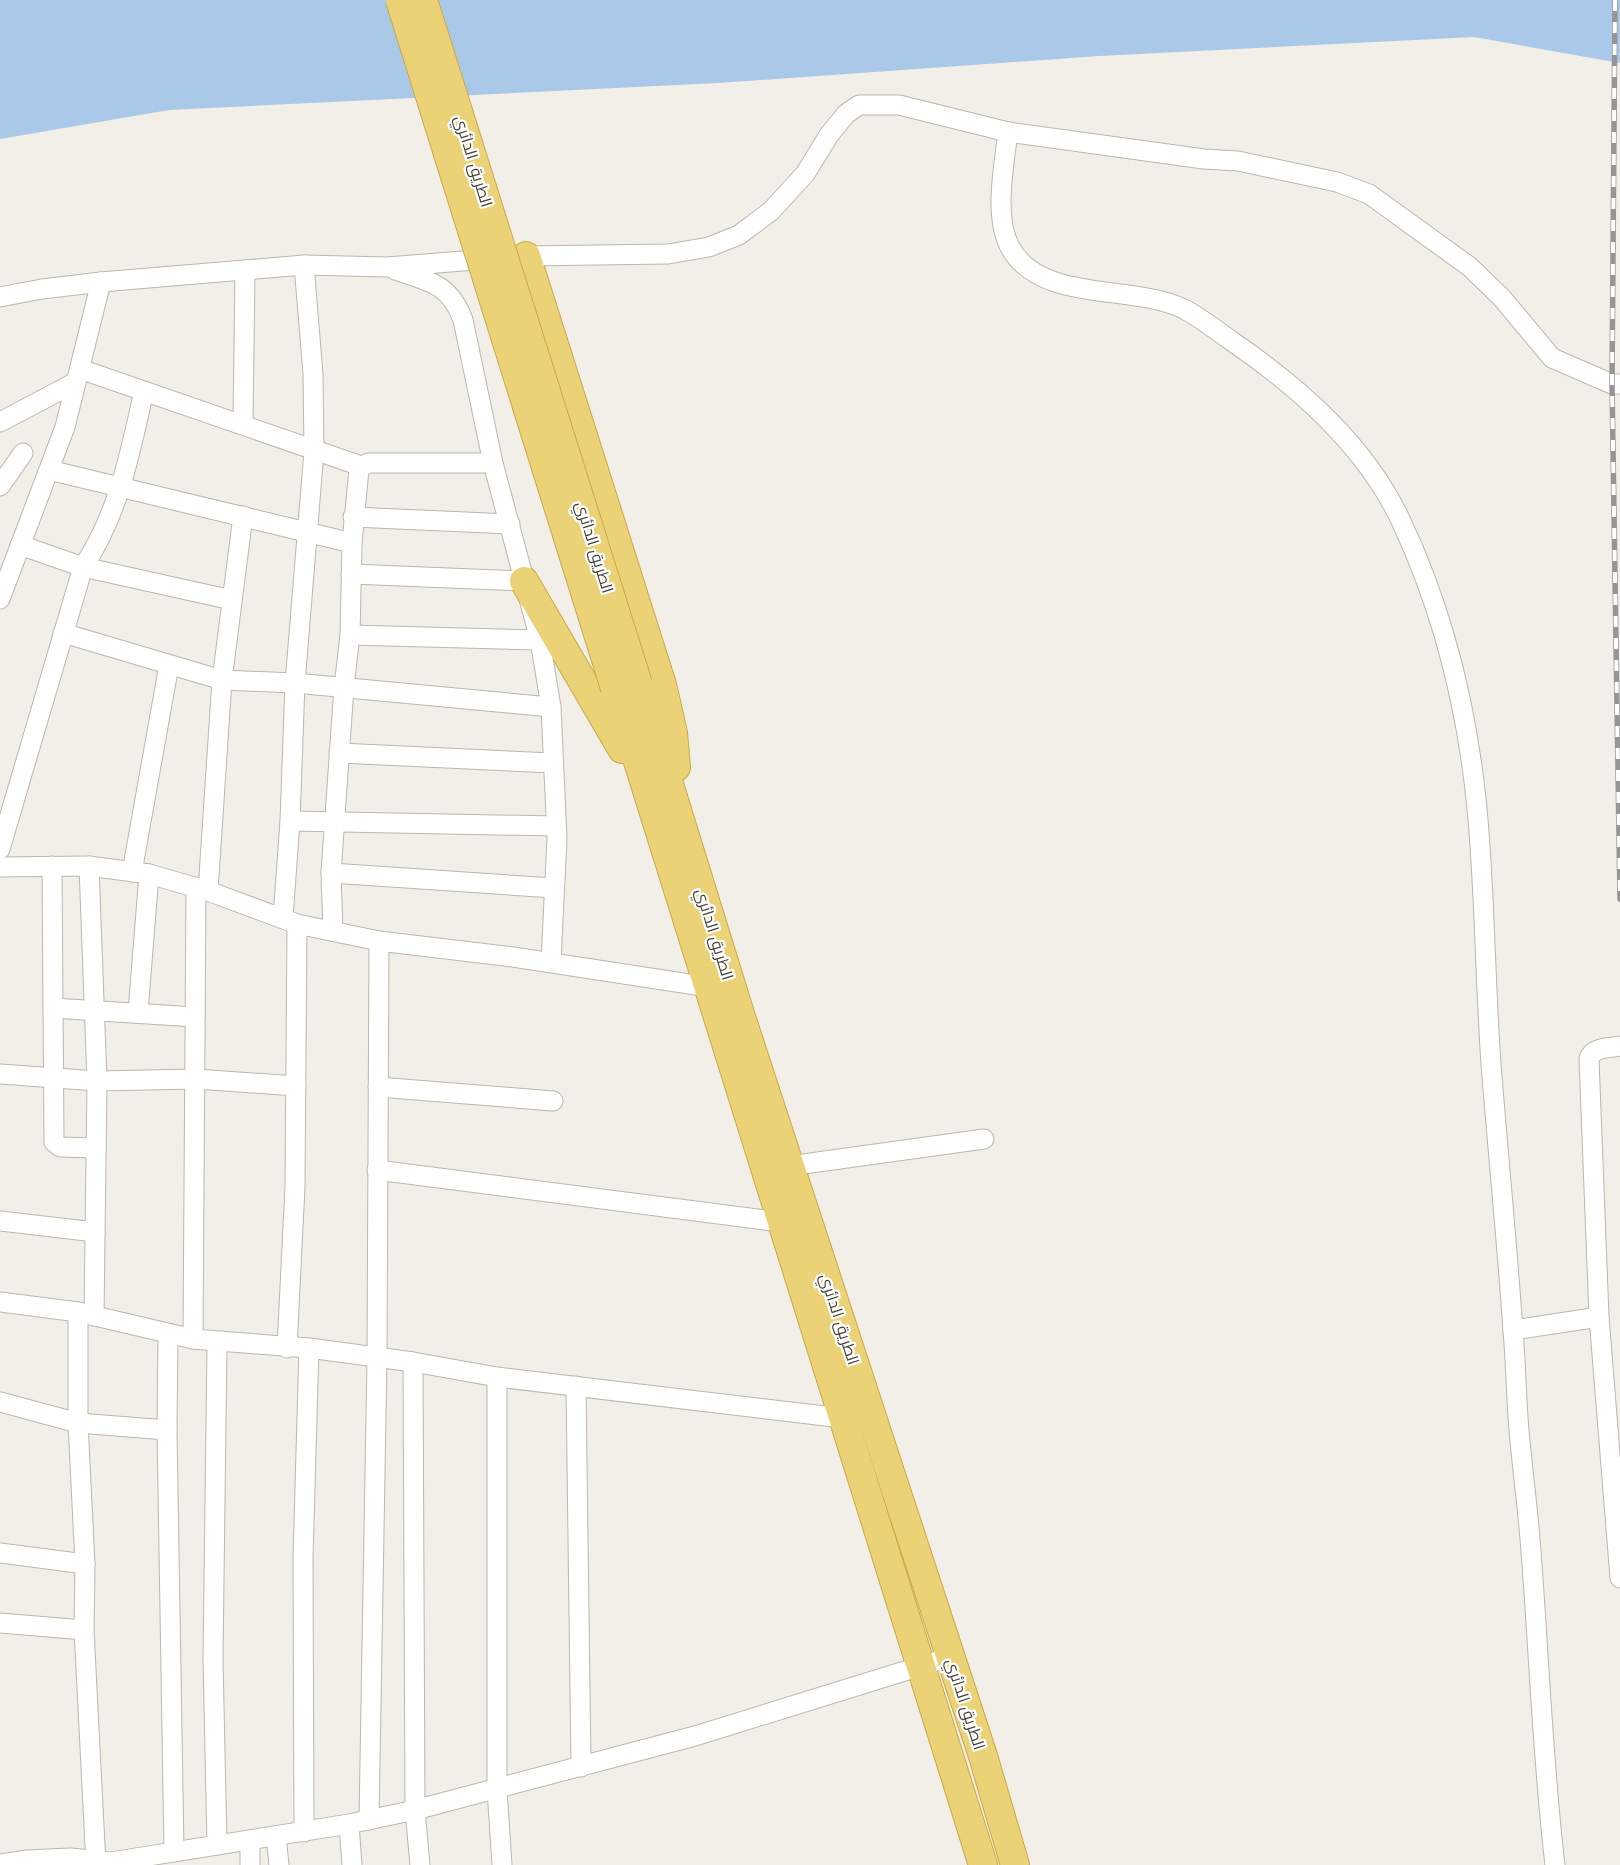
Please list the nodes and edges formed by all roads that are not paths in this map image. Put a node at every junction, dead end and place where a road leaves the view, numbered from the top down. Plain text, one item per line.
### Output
1 (400, 0) edge
2 (423, 0) edge
3 (1008, 132) junction
4 (526, 256) junction
5 (304, 265) junction
6 (387, 268) junction
7 (245, 270) junction
8 (101, 282) junction
9 (0, 298) edge
10 (78, 376) junction
11 (1620, 384) edge
12 (144, 391) junction
13 (0, 422) edge
14 (243, 425) junction
15 (314, 450) junction
16 (24, 453) dead end
17 (493, 463) junction
18 (361, 466) junction
19 (49, 470) junction
20 (0, 486) edge
21 (122, 487) junction
22 (243, 516) junction
23 (353, 517) junction
24 (510, 524) junction
25 (307, 533) junction
26 (352, 543) junction
27 (20, 545) junction
28 (83, 567) junction
29 (351, 574) junction
30 (524, 581) junction
31 (1, 594) edge
32 (232, 600) junction
33 (63, 633) junction
34 (350, 634) junction
35 (540, 640) junction
36 (169, 665) junction
37 (222, 680) junction
38 (295, 683) junction
39 (626, 686) junction
40 (344, 687) junction
41 (550, 707) junction
42 (339, 753) junction
43 (553, 763) junction
44 (659, 792) junction
45 (290, 820) junction
46 (335, 821) junction
47 (556, 826) junction
48 (0, 849) edge
49 (52, 866) junction
50 (89, 866) junction
51 (0, 867) edge
52 (331, 872) junction
53 (141, 873) junction
54 (554, 888) junction
55 (202, 889) junction
56 (290, 921) junction
57 (333, 931) junction
58 (379, 941) junction
59 (551, 962) junction
60 (709, 987) junction
61 (53, 1008) junction
62 (94, 1010) junction
63 (138, 1012) junction
64 (195, 1017) junction
65 (1620, 1046) edge
66 (0, 1074) edge
67 (54, 1079) junction
68 (196, 1080) junction
69 (97, 1081) junction
70 (296, 1086) junction
71 (378, 1087) junction
72 (553, 1101) dead end
73 (984, 1139) dead end
74 (96, 1148) junction
75 (790, 1166) junction
76 (377, 1170) junction
77 (0, 1221) edge
78 (781, 1222) junction
79 (95, 1232) junction
80 (0, 1302) edge
81 (86, 1314) junction
82 (1599, 1317) junction
83 (1513, 1330) junction
84 (168, 1334) junction
85 (193, 1340) junction
86 (217, 1343) junction
87 (287, 1348) junction
88 (309, 1348) junction
89 (377, 1358) junction
90 (413, 1362) junction
91 (497, 1377) junction
92 (576, 1386) junction
93 (0, 1402) edge
94 (842, 1418) junction
95 (78, 1423) junction
96 (167, 1430) junction
97 (0, 1553) edge
98 (85, 1564) junction
99 (1620, 1578) edge
100 (0, 1623) edge
101 (84, 1630) junction
102 (950, 1657) junction
103 (920, 1667) junction
104 (580, 1767) junction
105 (497, 1789) junction
106 (415, 1810) junction
107 (369, 1820) junction
108 (349, 1824) junction
109 (304, 1832) junction
110 (276, 1836) junction
111 (250, 1840) junction
112 (174, 1852) junction
113 (205, 1853) edge
114 (132, 1862) edge
115 (102, 1863) edge
116 (0, 1864) edge
117 (250, 1865) edge
118 (279, 1865) edge
119 (352, 1865) edge
120 (420, 1865) edge
121 (502, 1865) edge
122 (983, 1865) edge
123 (1015, 1865) edge
124 (1555, 1865) edge

1 - 39 highway, الطريق الدائري, bridge
2 - 39 highway, الطريق الدائري, bridge
3 - 4 street
3 - 11 street
3 - 83 street
4 - 6 street
4 - 44 highway
5 - 6 street
5 - 7 street
5 - 15 street
6 - 17 street
7 - 8 street
7 - 14 street
8 - 9 street
8 - 10 street
10 - 12 street
10 - 13 street
10 - 19 street
12 - 14 street
12 - 21 street
14 - 15 street
15 - 18 street
15 - 25 street
16 - 20 street
17 - 18 street
17 - 24 street
18 - 23 street
19 - 21 street
19 - 27 street
21 - 22 street
21 - 28 street
22 - 25 street
22 - 32 street
23 - 24 street
23 - 26 street
24 - 30 street
25 - 26 street
25 - 38 street
26 - 29 street
27 - 28 street
27 - 31 street
28 - 32 street
28 - 33 street
29 - 30 street
29 - 34 street
30 - 35 street
30 - 44 highway
32 - 37 street
33 - 36 street
33 - 48 street
34 - 35 street
34 - 40 street
35 - 41 street
36 - 37 street
36 - 53 street
37 - 38 street
37 - 55 street
38 - 40 street
38 - 45 street
39 - 44 highway, الطريق الدائري
40 - 41 street
40 - 42 street
41 - 43 street
42 - 43 street
42 - 46 street
43 - 47 street
44 - 60 highway, الطريق الدائري
44 - 75 highway, الطريق الدائري
45 - 46 street
45 - 56 street
46 - 47 street
46 - 52 street
47 - 54 street
49 - 50 street
49 - 51 street
49 - 61 street
50 - 53 street
50 - 62 street
52 - 54 street
52 - 57 street
53 - 55 street
53 - 63 street
54 - 59 street
55 - 56 street
55 - 64 street
56 - 57 street
56 - 70 street
57 - 58 street
58 - 59 street
58 - 71 street
59 - 60 street
60 - 78 highway, الطريق الدائري
61 - 62 street
61 - 67 street
62 - 63 street
62 - 69 street
63 - 64 street
64 - 68 street
65 - 82 street
66 - 67 street
67 - 69 street
67 - 74 street
68 - 69 street
68 - 70 street
68 - 85 street
69 - 74 street
70 - 87 street
71 - 72 street
71 - 76 street
73 - 75 street
74 - 79 street
75 - 102 highway, الطريق الدائري
76 - 78 street
76 - 89 street
77 - 79 street
78 - 94 highway, الطريق الدائري
79 - 81 street
80 - 81 street
81 - 84 street
81 - 95 street
82 - 83 street
82 - 99 street
83 - 124 street
84 - 85 street
84 - 96 street
85 - 86 street
86 - 87 street
86 - 113 street
87 - 88 street
88 - 89 street
88 - 109 street
89 - 90 street
89 - 107 street
90 - 91 street
90 - 106 street
91 - 92 street
91 - 105 street
92 - 94 street
92 - 104 street
93 - 95 street
94 - 103 highway, الطريق الدائري
95 - 96 street
95 - 98 street
96 - 112 street
97 - 98 street
98 - 101 street
100 - 101 street
101 - 115 street
102 - 103 street
102 - 123 highway, الطريق الدائري
103 - 104 street
103 - 122 highway, الطريق الدائري
104 - 105 street
105 - 106 street
105 - 121 street
106 - 107 street
106 - 120 street
107 - 108 street
108 - 109 street
108 - 119 street
109 - 110 street
110 - 111 street
110 - 118 street
111 - 113 street
111 - 117 street
112 - 113 street
112 - 114 street
114 - 115 street
115 - 116 street

